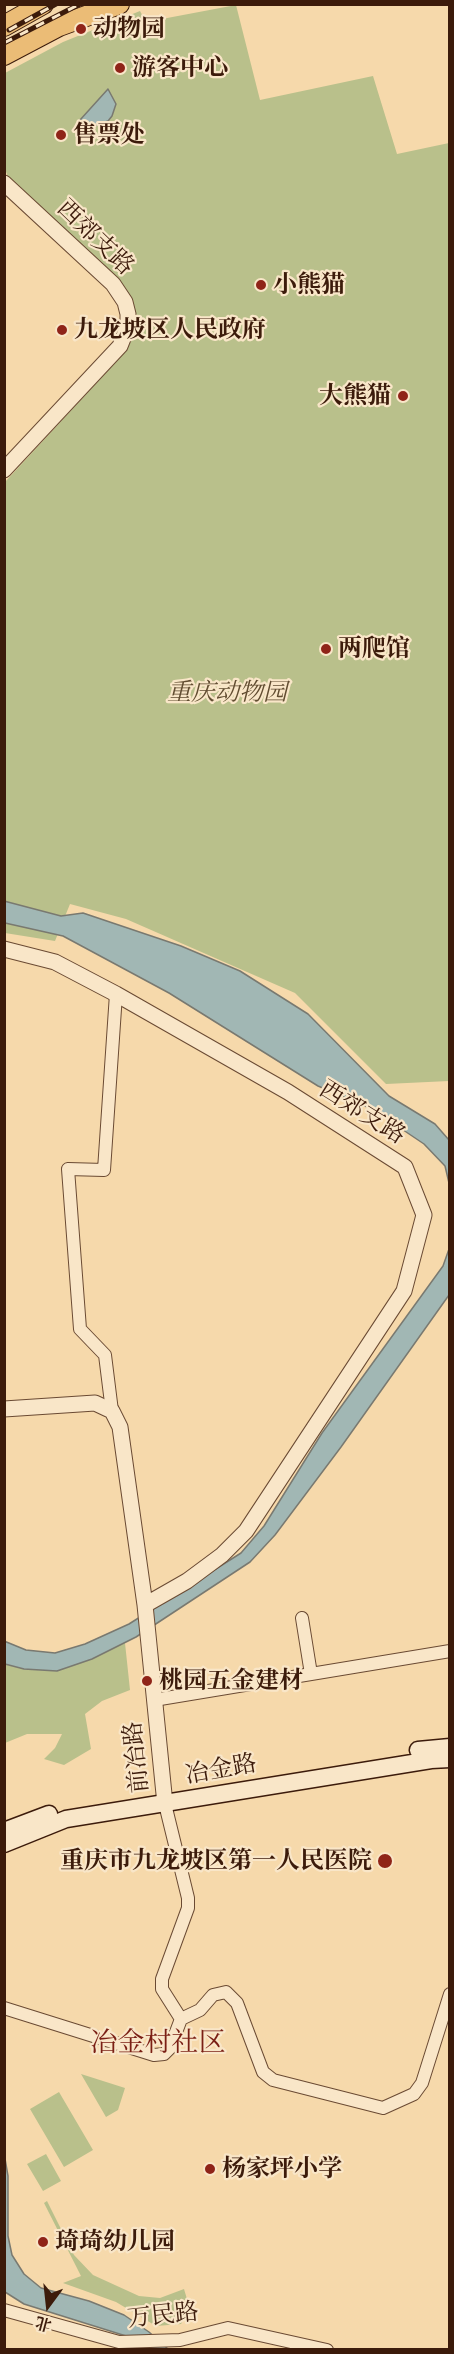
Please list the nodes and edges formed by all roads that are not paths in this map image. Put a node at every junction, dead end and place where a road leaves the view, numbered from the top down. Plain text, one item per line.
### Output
1 (43, 4) edge
2 (119, 4) edge
3 (4, 26) edge
4 (4, 54) edge
5 (4, 183) edge
6 (4, 470) edge
7 (4, 949) edge
8 (116, 994) junction
9 (4, 1409) edge
10 (112, 1411) junction
11 (144, 1605) junction
12 (302, 1618) dead end
13 (450, 1651) edge
14 (311, 1674) junction
15 (154, 1700) junction
16 (450, 1748) edge
17 (450, 1759) edge
18 (165, 1798) junction
19 (4, 1831) edge
20 (4, 1844) edge
21 (450, 1994) edge
22 (4, 2008) edge
23 (181, 2019) junction
24 (4, 2310) edge
25 (327, 2349) edge

1 - 3 main road
2 - 4 main road
5 - 6 street, 西郊支路
7 - 8 street, 西郊支路
8 - 10 street
8 - 11 street, 西郊支路
9 - 10 street
10 - 11 street, 前冶路
11 - 15 street, 前冶路
12 - 14 street
13 - 14 street
14 - 15 street
15 - 18 street, 前冶路
16 - 18 main road, 冶金路
17 - 18 main road, 冶金路
18 - 19 main road, 冶金路
18 - 20 main road, 冶金路
18 - 23 street, 前冶路
21 - 23 street
22 - 23 street
24 - 25 street, 万民路

